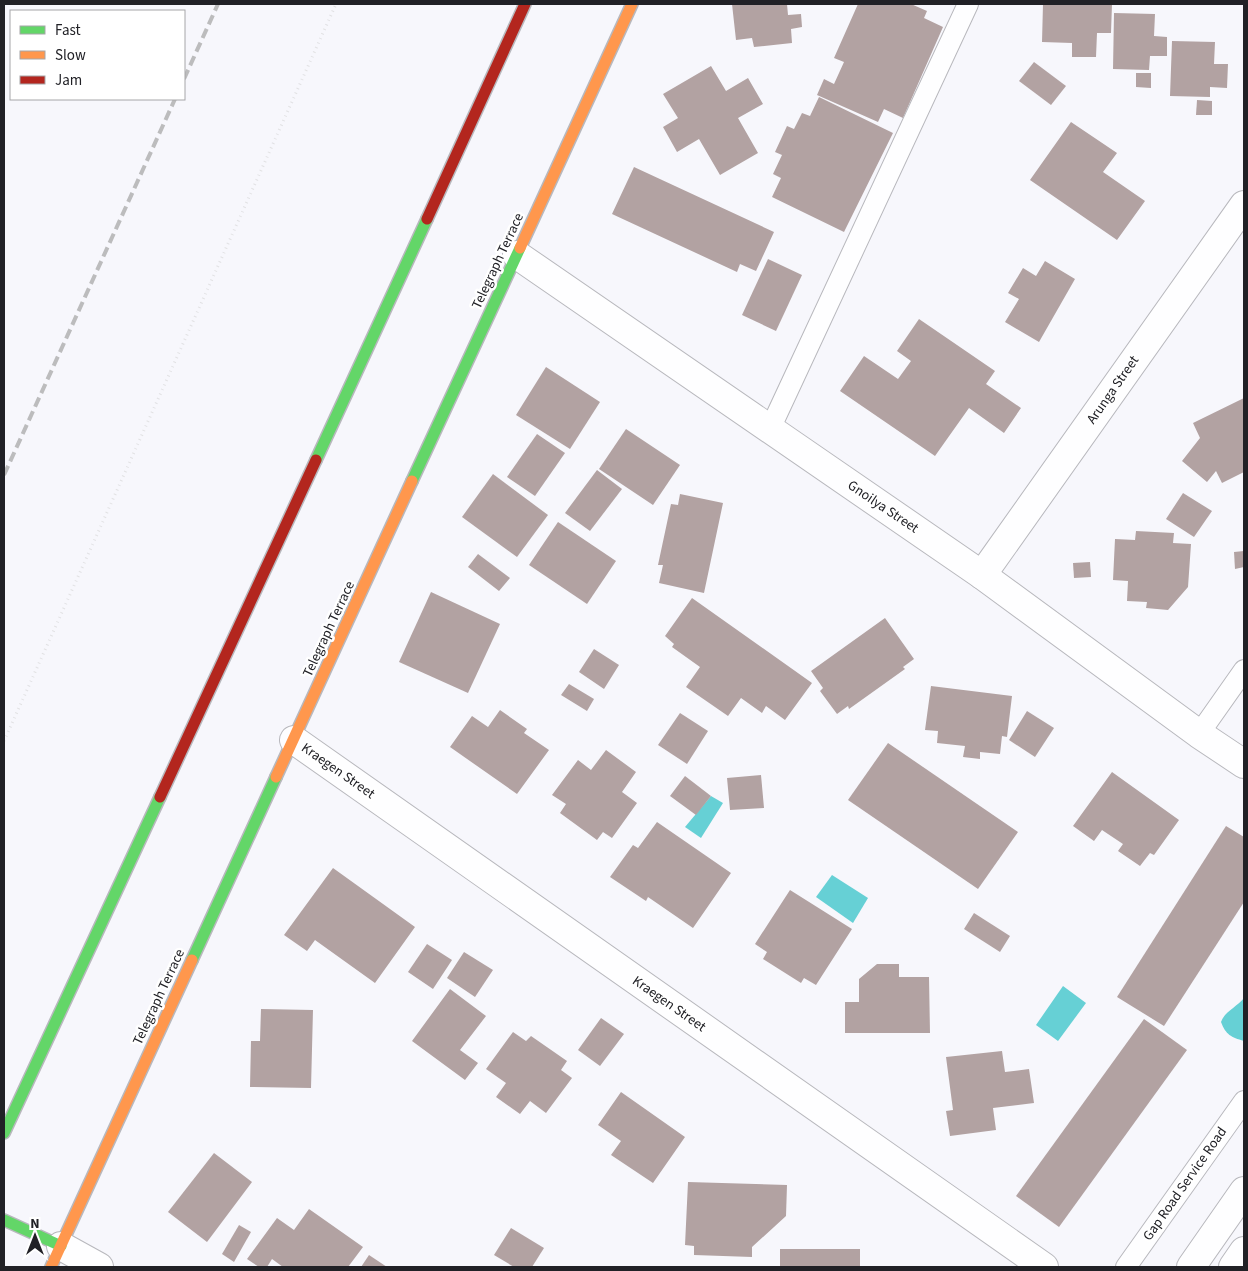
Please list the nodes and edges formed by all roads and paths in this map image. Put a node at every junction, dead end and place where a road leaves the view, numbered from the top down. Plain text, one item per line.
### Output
1 (336, 4) edge
2 (525, 4) edge
3 (632, 4) edge
4 (968, 4) edge
5 (1244, 205) edge
6 (517, 255) junction
7 (770, 429) junction
8 (982, 575) junction
9 (1244, 670) edge
10 (1200, 734) junction
11 (294, 740) junction
12 (4, 741) edge
13 (1244, 764) edge
14 (1244, 1101) edge
15 (4, 1133) edge
16 (1244, 1191) edge
17 (4, 1220) edge
18 (1244, 1252) edge
19 (56, 1257) edge
20 (99, 1267) edge
21 (1044, 1267) edge
22 (1126, 1267) edge
23 (1192, 1267) edge
24 (1233, 1267) edge

1 - 12 path
2 - 15 highway
3 - 6 highway, Telegraph Terrace
4 - 7 lane
5 - 8 street, Arunga Street
6 - 7 street, Gnoilya Street
6 - 11 highway, Telegraph Terrace
7 - 8 street, Gnoilya Street
8 - 10 street, Gnoilya Street
9 - 10 lane
10 - 13 street, Gnoilya Street
11 - 19 highway, Telegraph Terrace
11 - 21 street, Kraegen Street
14 - 22 lane, Gap Road Service Road
16 - 23 street
17 - 19 highway
18 - 24 street
19 - 20 street

